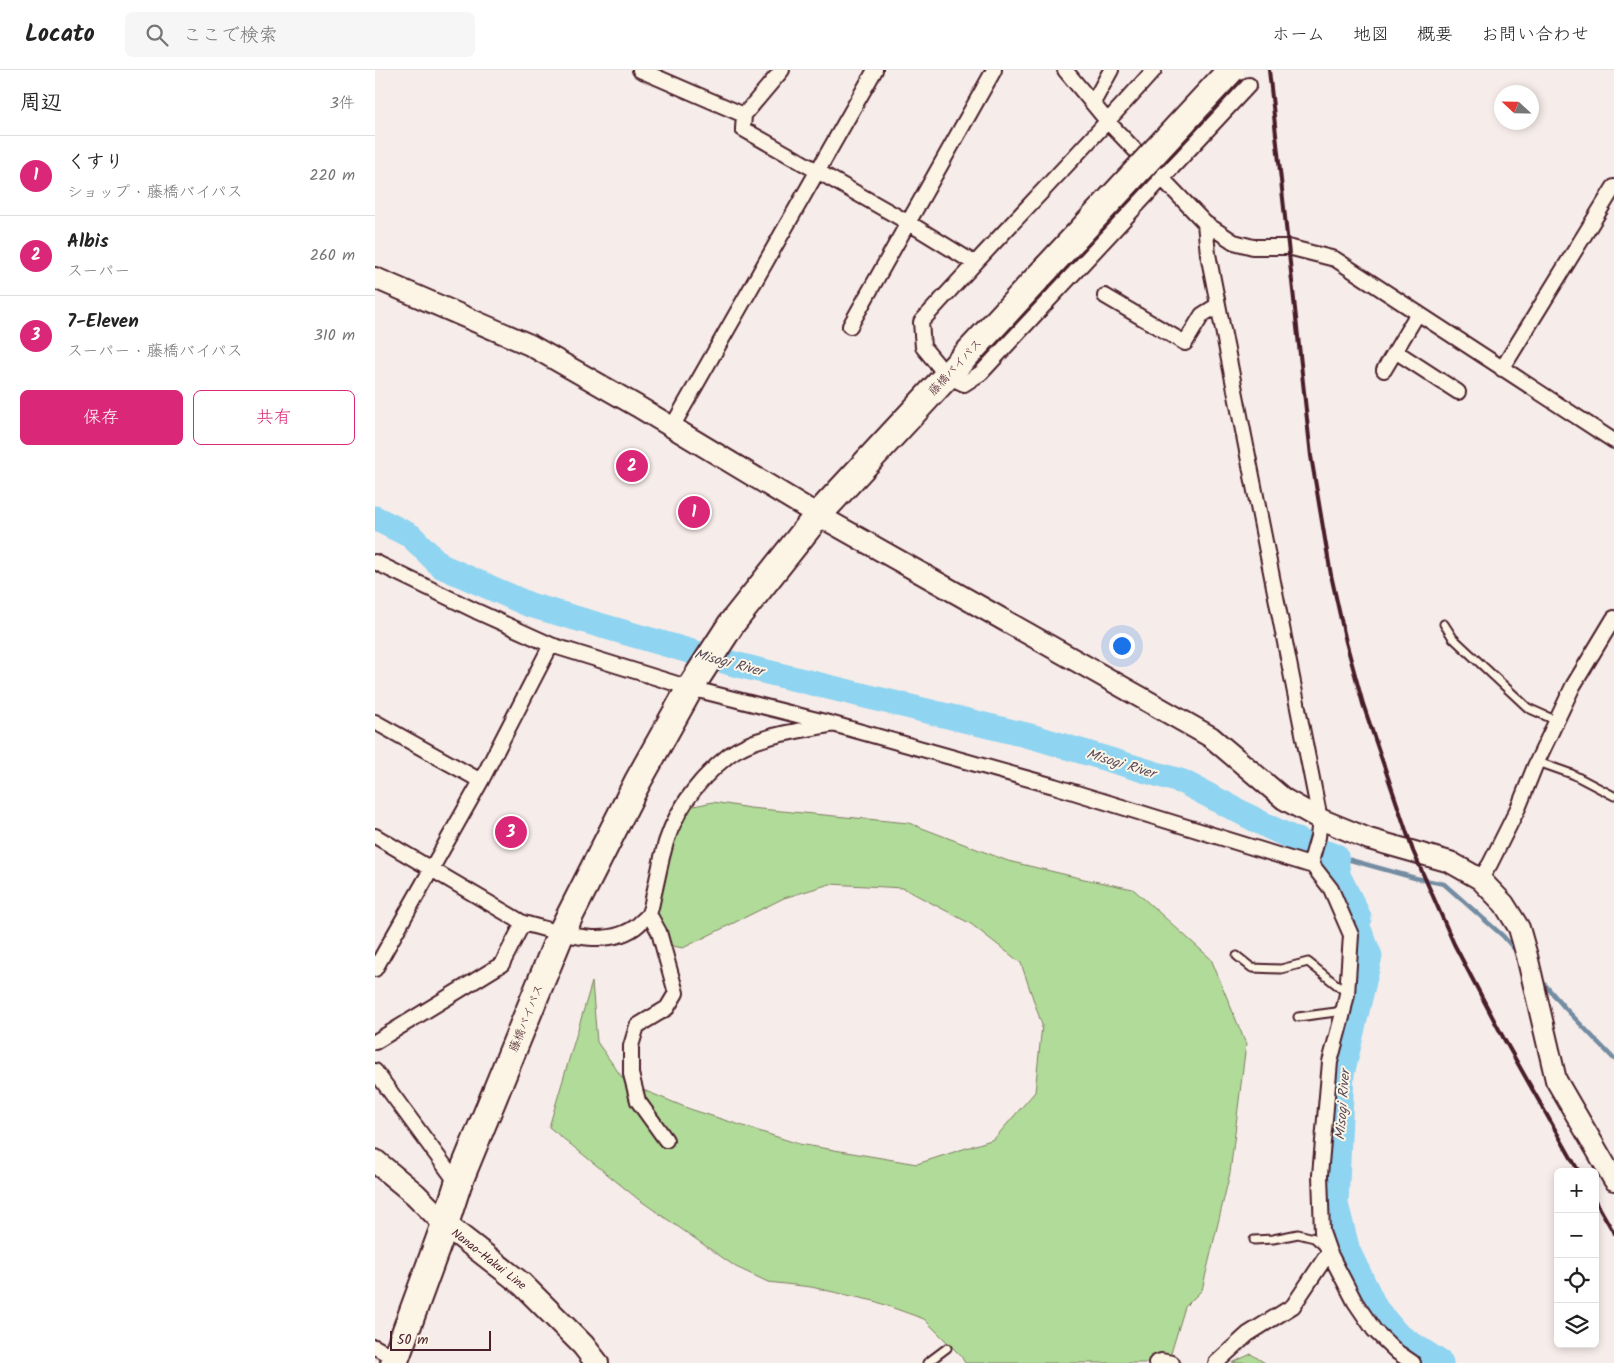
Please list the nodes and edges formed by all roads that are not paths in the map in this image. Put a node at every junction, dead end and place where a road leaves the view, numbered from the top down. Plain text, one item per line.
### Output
1 (640, 70) edge
2 (782, 70) edge
3 (875, 70) edge
4 (995, 70) edge
5 (1065, 70) edge
6 (1111, 70) edge
7 (1154, 70) edge
8 (1240, 78) edge
9 (1093, 103) junction
10 (744, 115) junction
11 (1108, 122) junction
12 (818, 171) junction
13 (1163, 179) junction
14 (1614, 187) edge
15 (909, 222) junction
16 (1205, 223) junction
17 (975, 263) junction
18 (375, 278) edge
19 (1105, 296) dead end
20 (1218, 305) junction
21 (1417, 313) junction
22 (850, 326) dead end
23 (1395, 351) junction
24 (1502, 369) junction
25 (1383, 370) dead end
26 (947, 376) junction
27 (1458, 392) dead end
28 (672, 427) junction
29 (1614, 441) edge
30 (818, 515) junction
31 (375, 562) edge
32 (1614, 620) edge
33 (1444, 624) dead end
34 (551, 644) junction
35 (693, 683) junction
36 (1557, 721) junction
37 (375, 722) edge
38 (833, 724) junction
39 (1538, 762) junction
40 (481, 781) junction
41 (1614, 796) edge
42 (1319, 828) junction
43 (375, 836) edge
44 (1313, 862) junction
45 (431, 868) junction
46 (1480, 879) junction
47 (649, 914) junction
48 (523, 922) junction
49 (561, 933) junction
50 (1237, 956) dead end
51 (375, 969) edge
52 (1345, 1000) junction
53 (1298, 1017) dead end
54 (375, 1042) edge
55 (377, 1079) edge
56 (666, 1140) dead end
57 (375, 1162) edge
58 (1614, 1180) edge
59 (458, 1184) junction
60 (445, 1224) junction
61 (1254, 1240) dead end
62 (1329, 1252) junction
63 (947, 1348) dead end
64 (388, 1356) edge
65 (597, 1363) edge
66 (927, 1363) edge
67 (1157, 1363) edge
68 (1172, 1363) edge
69 (1216, 1363) edge
70 (1413, 1363) edge

1 - 10 street
2 - 10 street
3 - 12 street
4 - 15 street
5 - 9 street
6 - 9 street
7 - 11 street
8 - 13 street
8 - 26 highway, 藤橋バイパス, bridge
9 - 11 street
10 - 12 street
11 - 13 street
11 - 17 street
12 - 15 street
12 - 28 street
13 - 16 street
13 - 26 street
14 - 24 street
15 - 17 street
15 - 22 street
16 - 20 street
16 - 21 street
17 - 26 street
18 - 28 street
19 - 20 street
20 - 42 street
21 - 23 street
21 - 24 street
23 - 25 street
23 - 27 street
24 - 29 street
26 - 30 highway, 藤橋バイパス
28 - 30 street
30 - 35 highway, 藤橋バイパス
30 - 42 street
31 - 34 street
32 - 36 street
33 - 36 lane
34 - 35 street
34 - 40 street
35 - 38 street
35 - 49 highway, 藤橋バイパス
36 - 39 street
37 - 40 street
38 - 44 street
38 - 47 street
39 - 41 lane
39 - 46 street
40 - 45 street
42 - 44 street
42 - 46 street
43 - 45 street
44 - 52 street
45 - 48 street
45 - 51 street
46 - 58 street
47 - 49 street
47 - 56 street
48 - 49 street
48 - 54 street
49 - 59 highway, 藤橋バイパス
50 - 52 lane
52 - 53 lane
52 - 62 street
55 - 59 street
57 - 60 main road, Nanao-Hakui Line
59 - 60 highway, 藤橋バイパス
60 - 64 highway, 藤橋バイパス
60 - 65 main road, Nanao-Hakui Line
61 - 62 lane
62 - 69 street
62 - 70 street
63 - 66 lane
67 - 68 street

